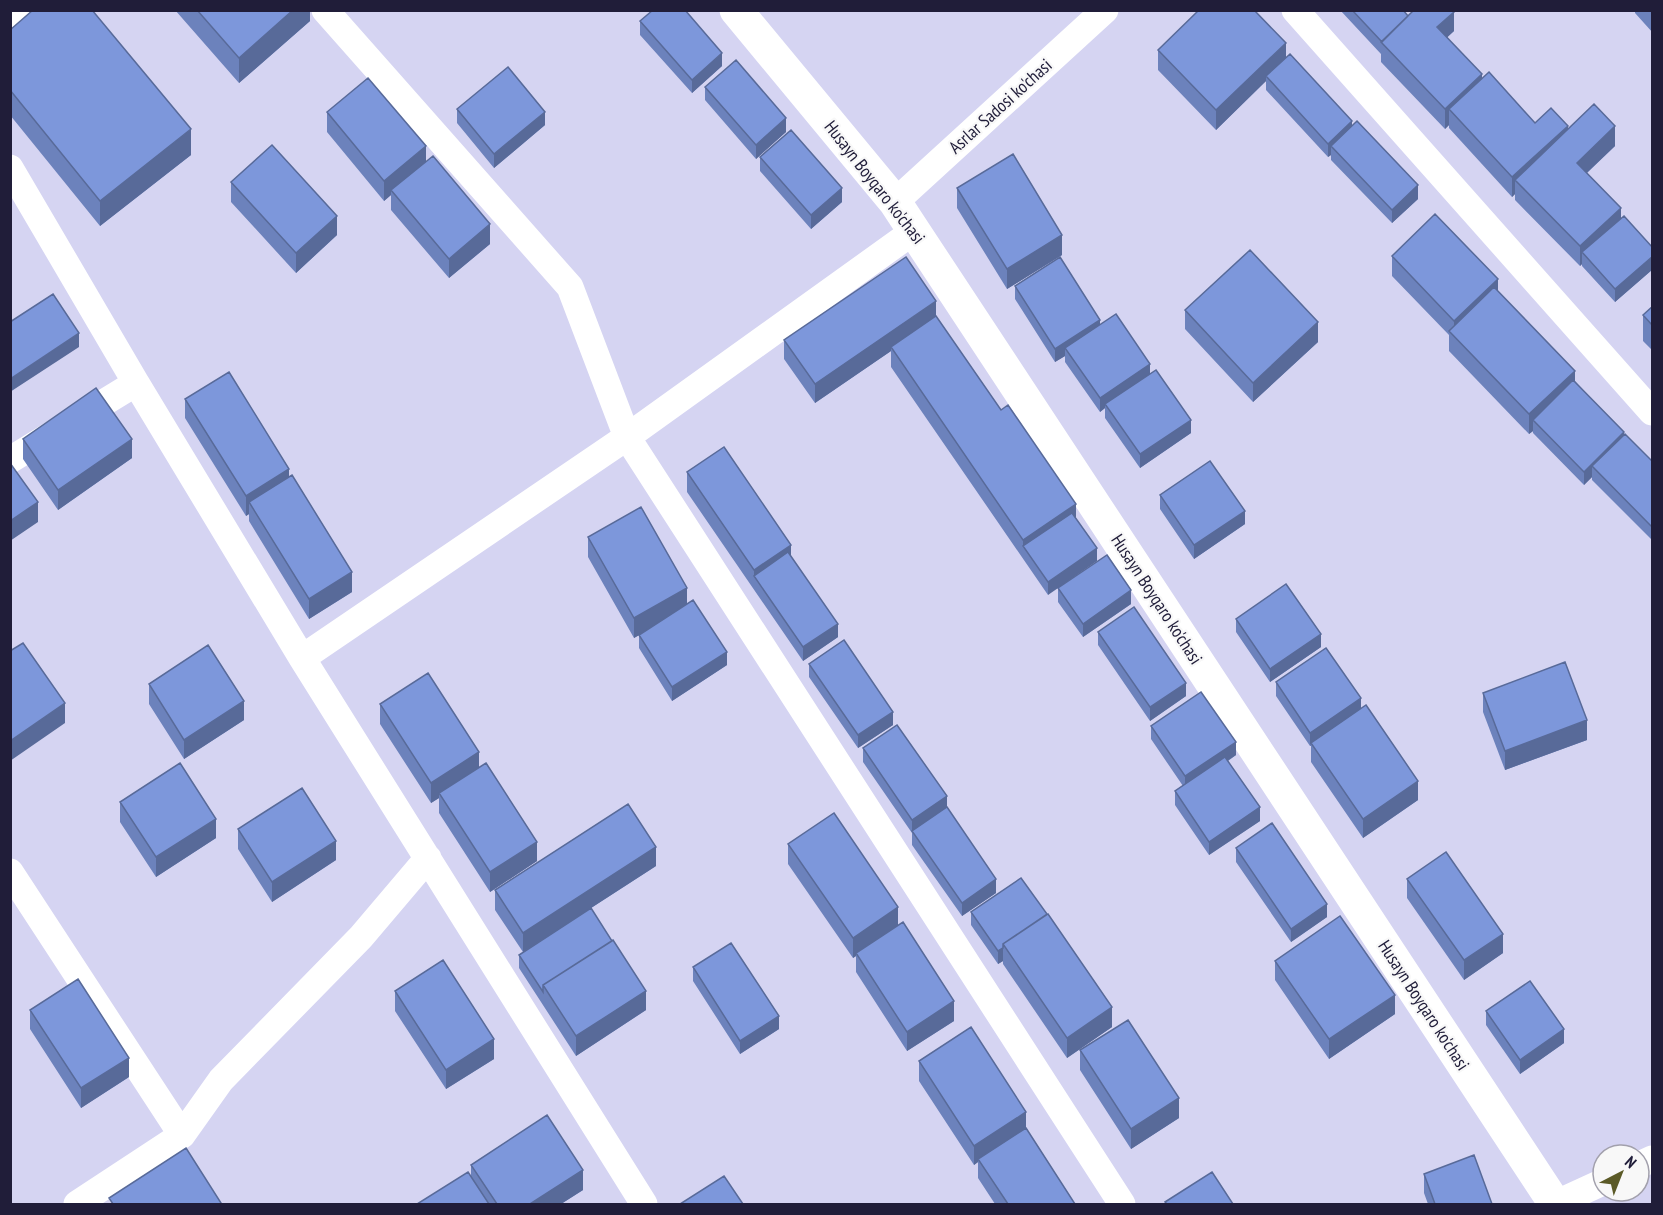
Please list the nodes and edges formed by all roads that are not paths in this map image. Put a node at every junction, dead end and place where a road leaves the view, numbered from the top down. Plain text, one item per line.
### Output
1 (16, 10) edge
2 (325, 10) edge
3 (736, 10) edge
4 (1105, 10) edge
5 (1295, 10) edge
6 (10, 15) edge
7 (10, 168) edge
8 (895, 202) junction
9 (914, 231) junction
10 (136, 383) junction
11 (1653, 411) edge
12 (627, 437) junction
13 (10, 460) edge
14 (302, 658) junction
15 (428, 858) junction
16 (10, 872) edge
17 (182, 1135) junction
18 (1591, 1188) edge
19 (77, 1204) edge
20 (644, 1204) edge
21 (1122, 1204) edge
22 (1555, 1204) edge

1 - 6 street
2 - 12 street
3 - 8 main road, Husayn Boyqaro ko'chasi
4 - 8 street, Asrlar Sadosi ko'chasi
5 - 11 street
7 - 10 street
8 - 9 main road, Husayn Boyqaro ko'chasi
9 - 12 street
9 - 22 main road, Husayn Boyqaro ko'chasi
10 - 13 street
10 - 14 street
12 - 14 street
12 - 21 street
14 - 15 street
15 - 17 street
15 - 20 street
16 - 17 street
17 - 19 street
18 - 22 street

